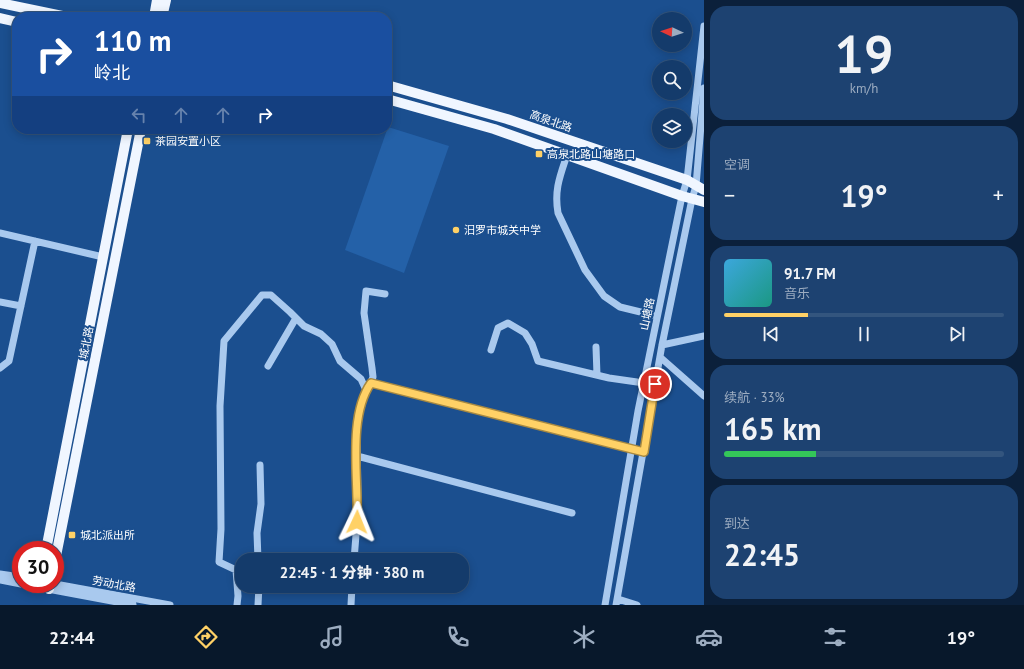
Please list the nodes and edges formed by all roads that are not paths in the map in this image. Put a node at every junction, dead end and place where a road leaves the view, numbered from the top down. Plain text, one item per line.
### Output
1 (157, 0) edge
2 (166, 0) edge
3 (0, 3) edge
4 (43, 12) edge
5 (155, 12) edge
6 (163, 12) edge
7 (0, 18) edge
8 (12, 21) edge
9 (704, 26) edge
10 (392, 86) edge
11 (704, 88) edge
12 (392, 100) edge
13 (127, 134) edge
14 (140, 134) edge
15 (567, 155) junction
16 (687, 180) junction
17 (700, 188) edge
18 (687, 198) junction
19 (704, 202) edge
20 (0, 233) edge
21 (35, 241) junction
22 (103, 257) junction
23 (385, 294) dead end
24 (0, 302) edge
25 (21, 306) junction
26 (657, 316) junction
27 (296, 318) junction
28 (704, 336) edge
29 (662, 345) junction
30 (596, 347) dead end
31 (491, 350) dead end
32 (660, 357) junction
33 (268, 366) dead end
34 (0, 368) edge
35 (597, 375) junction
36 (371, 383) junction
37 (644, 383) junction
38 (366, 390) junction
39 (704, 396) edge
40 (631, 448) junction
41 (644, 452) junction
42 (357, 456) junction
43 (260, 465) dead end
44 (572, 513) dead end
45 (48, 541) edge
46 (59, 541) edge
47 (258, 553) edge
48 (355, 553) edge
49 (0, 574) edge
50 (12, 576) edge
51 (0, 580) edge
52 (12, 582) edge
53 (64, 589) edge
54 (64, 590) edge
55 (259, 593) edge
56 (352, 593) edge
57 (617, 602) edge
58 (131, 605) edge
59 (170, 605) edge
60 (237, 605) edge
61 (258, 605) edge
62 (351, 605) edge
63 (605, 605) edge
64 (638, 605) edge

1 - 5 main road
2 - 6 main road
3 - 4 main road
7 - 8 main road
9 - 16 street, 山塘路
10 - 16 main road, 高泉北路
11 - 17 street, 山塘路
12 - 15 main road
13 - 22 main road, 城北路
14 - 46 main road, 城北路
15 - 18 main road
15 - 26 street
16 - 17 main road, 高泉北路
16 - 18 street, 山塘路
17 - 18 street, 山塘路
18 - 19 main road
18 - 26 street, 山塘路
18 - 29 street, 山塘路
20 - 21 street
21 - 22 street
21 - 25 street
22 - 45 main road, 城北路
23 - 36 street
24 - 25 street
25 - 34 street
26 - 37 street, 山塘路
27 - 33 street
27 - 38 street
27 - 60 street
28 - 29 street
29 - 32 street, 山塘路
30 - 35 street
31 - 35 street
32 - 39 street
32 - 41 street, 山塘路
35 - 37 street
36 - 38 street
36 - 40 street
37 - 40 street, 山塘路
38 - 42 street
40 - 41 street
40 - 63 street, 山塘路
41 - 57 street, 山塘路
42 - 44 street
42 - 48 street
43 - 47 street
49 - 50 street
51 - 52 street, 劳动北路
53 - 59 street, 劳动北路
54 - 58 street, 劳动北路
55 - 61 street
56 - 62 street
57 - 64 street

